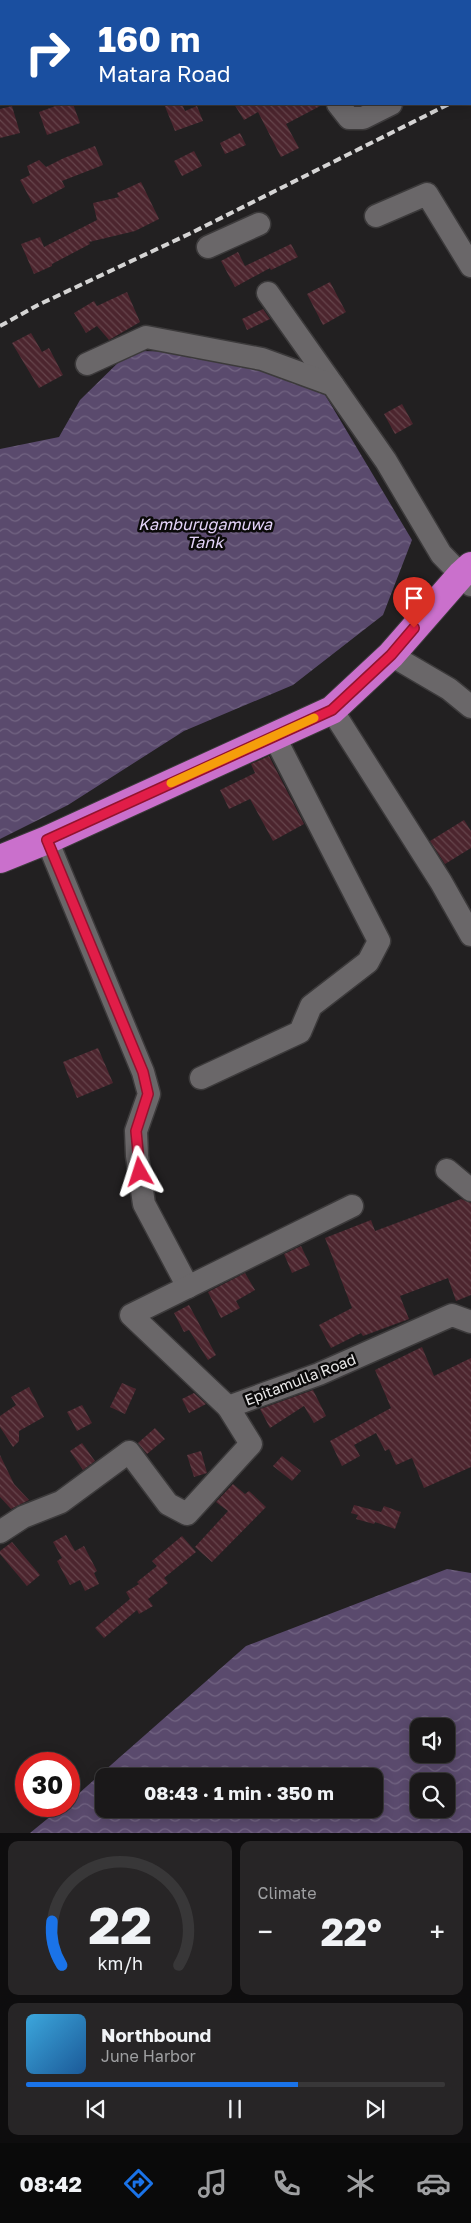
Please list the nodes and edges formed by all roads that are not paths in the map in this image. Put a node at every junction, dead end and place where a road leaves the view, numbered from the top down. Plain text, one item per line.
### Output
1 (339, 105) edge
2 (389, 105) edge
3 (376, 216) dead end
4 (259, 224) dead end
5 (208, 247) dead end
6 (471, 266) edge
7 (268, 293) dead end
8 (87, 364) dead end
9 (333, 386) junction
10 (468, 576) edge
11 (391, 655) junction
12 (471, 707) edge
13 (332, 710) junction
14 (274, 736) junction
15 (47, 840) junction
16 (0, 859) edge
17 (471, 935) edge
18 (201, 1078) dead end
19 (447, 1170) dead end
20 (471, 1190) edge
21 (352, 1206) dead end
22 (188, 1286) junction
23 (471, 1322) edge
24 (228, 1407) junction
25 (0, 1532) edge

1 - 2 street
3 - 6 street
4 - 5 street
7 - 9 street
8 - 9 street
9 - 10 street
10 - 11 highway
11 - 12 street
11 - 13 highway
13 - 14 highway
13 - 17 street
14 - 15 highway
14 - 18 street
15 - 16 highway
15 - 22 street
19 - 20 street
21 - 22 street
22 - 24 street
23 - 24 street, Epitamulla Road
24 - 25 street, Epitamulla Road

